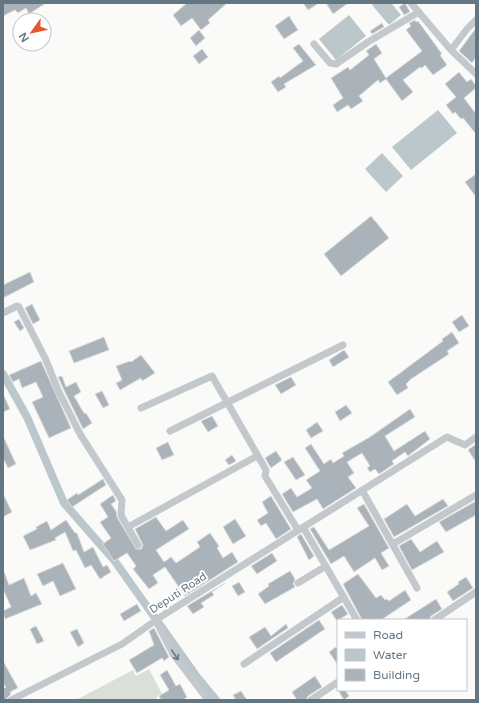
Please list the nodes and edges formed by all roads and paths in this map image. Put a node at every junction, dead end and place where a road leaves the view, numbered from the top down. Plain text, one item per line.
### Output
1 (412, 3) edge
2 (419, 12) junction
3 (476, 20) edge
4 (314, 44) dead end
5 (451, 50) junction
6 (476, 74) edge
7 (3, 313) edge
8 (343, 345) dead end
9 (227, 403) junction
10 (141, 408) dead end
11 (170, 431) dead end
12 (476, 437) edge
13 (258, 456) junction
14 (362, 490) junction
15 (476, 495) edge
16 (128, 527) junction
17 (300, 529) junction
18 (393, 544) junction
19 (138, 545) dead end
20 (326, 566) junction
21 (298, 583) dead end
22 (417, 588) dead end
23 (476, 592) edge
24 (344, 597) junction
25 (356, 619) edge
26 (436, 619) edge
27 (156, 621) junction
28 (244, 664) dead end
29 (337, 683) edge
30 (11, 700) edge
31 (208, 700) edge
32 (311, 700) edge

1 - 2 street
2 - 4 street
2 - 5 street
3 - 5 street
5 - 6 street
7 - 16 street
8 - 9 street
9 - 10 street
9 - 11 street
9 - 13 street
12 - 14 street, Deputi Road
13 - 16 street
13 - 17 street
14 - 17 street, Deputi Road
14 - 18 street
15 - 18 street
16 - 19 street
17 - 20 street
17 - 27 street, Deputi Road
18 - 22 street
20 - 21 street
20 - 24 street
23 - 26 street
24 - 25 street
24 - 28 street
27 - 30 street, Deputi Road
27 -> 31 street
29 - 32 street

